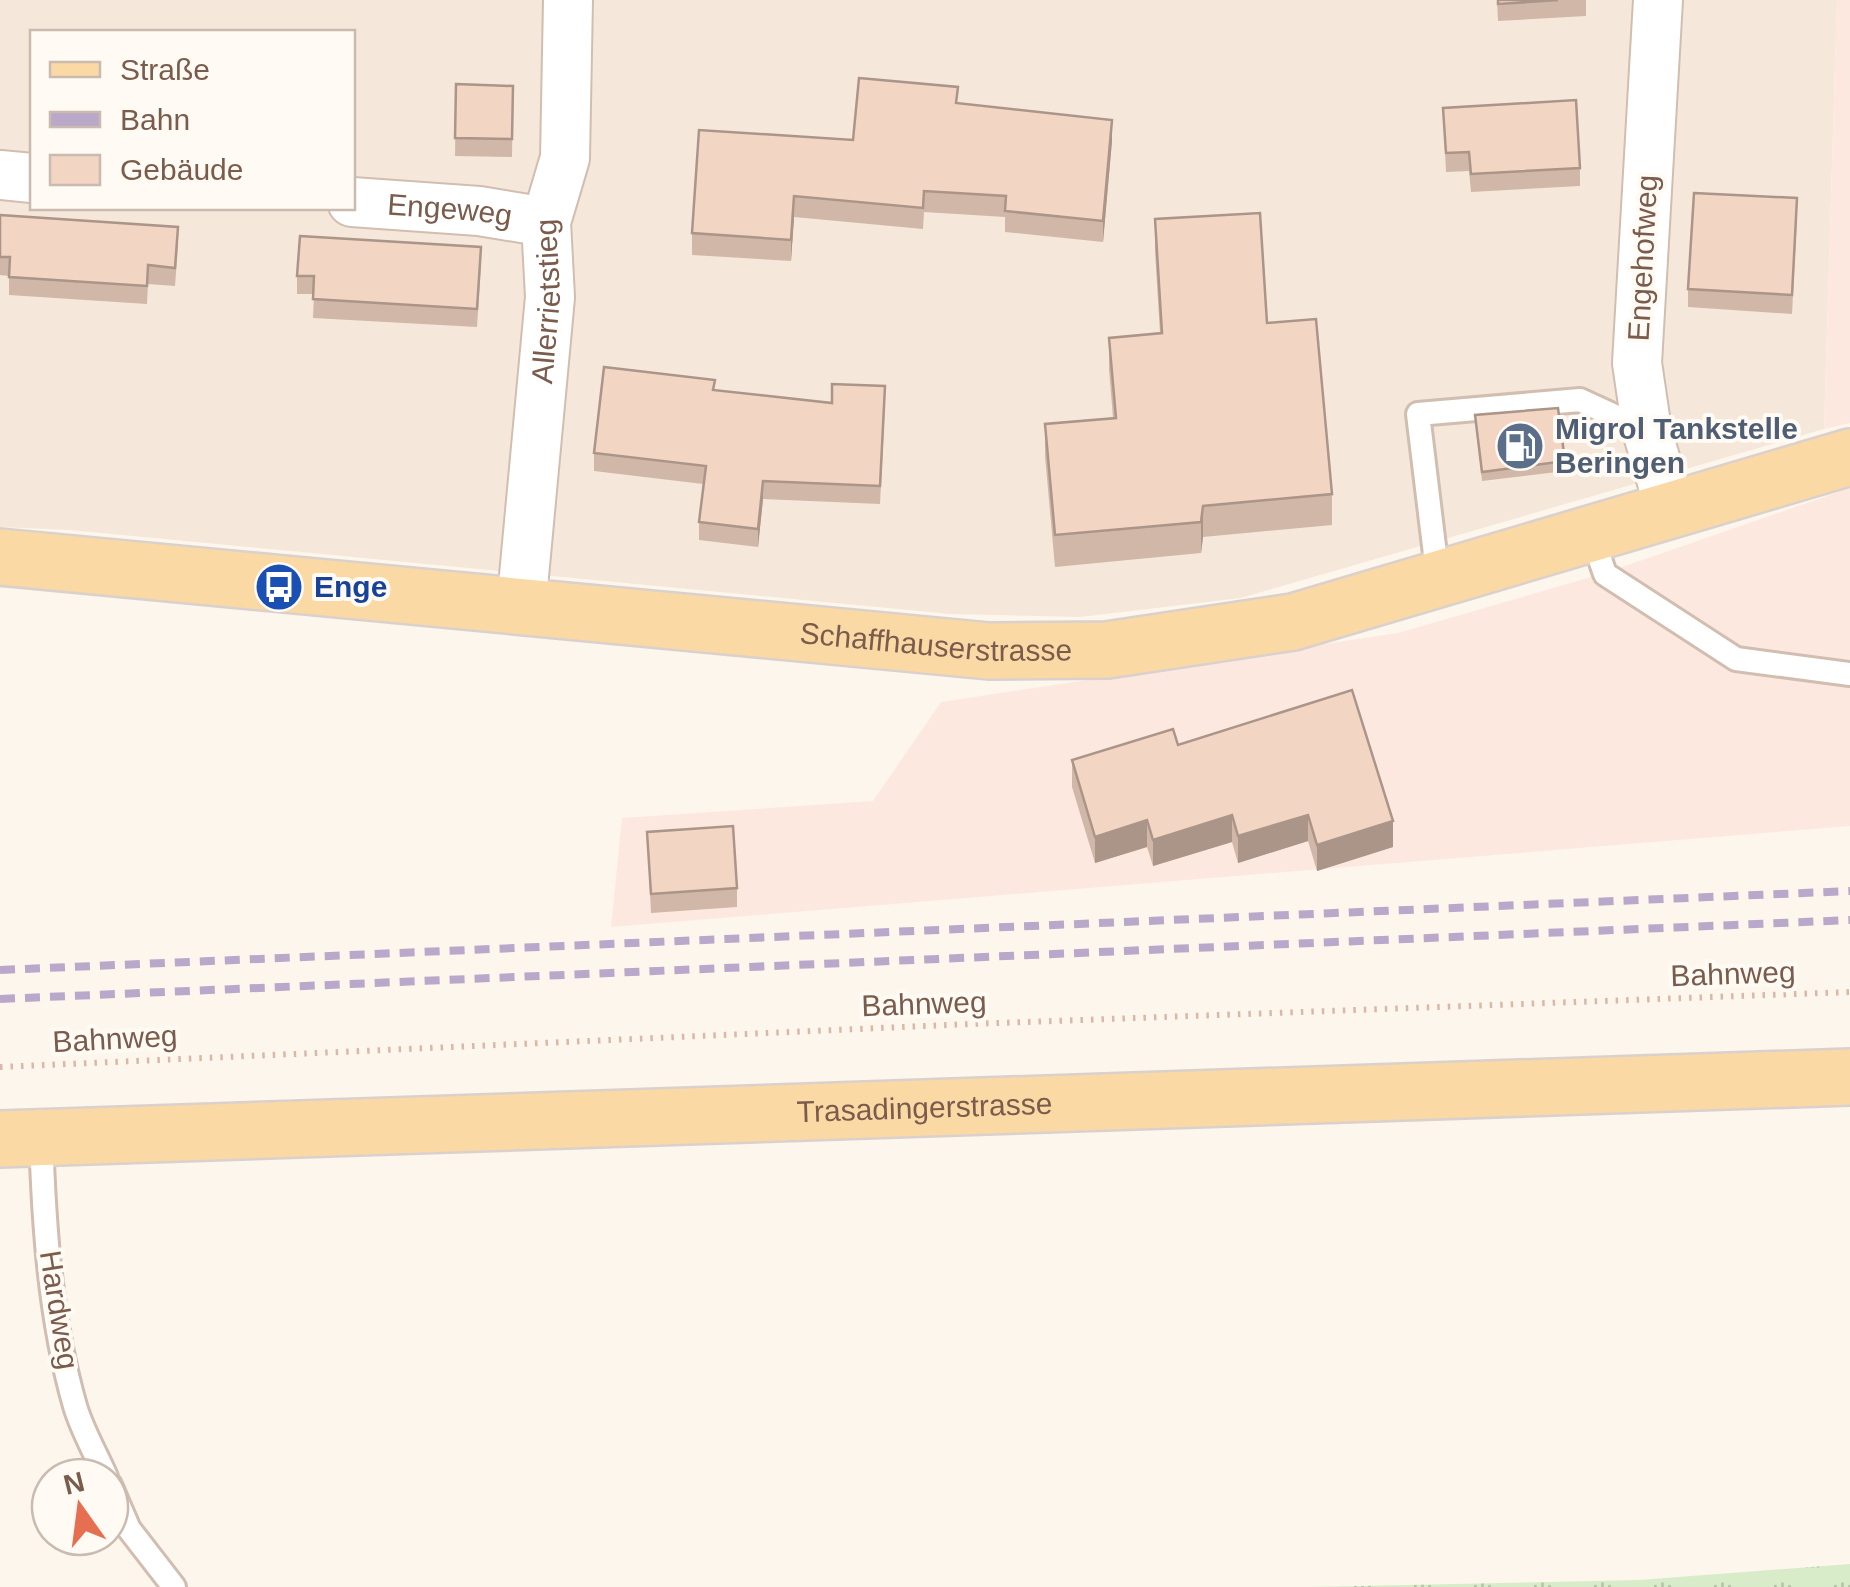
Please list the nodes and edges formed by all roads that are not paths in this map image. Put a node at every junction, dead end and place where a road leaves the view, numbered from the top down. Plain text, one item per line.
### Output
1 (568, 0) edge
2 (1658, 0) edge
3 (0, 175) edge
4 (30, 178) edge
5 (355, 202) edge
6 (546, 222) junction
7 (1647, 431) junction
8 (1850, 457) edge
9 (1672, 512) junction
10 (1592, 536) junction
11 (0, 557) edge
12 (1438, 581) junction
13 (521, 608) junction
14 (1850, 674) edge
15 (1850, 1077) edge
16 (20, 1137) edge
17 (97, 1457) edge
18 (130, 1529) edge
19 (174, 1587) edge

1 - 6 street, Allerrietstieg
2 - 7 street, Engehofweg
3 - 4 street
5 - 6 street, Engeweg
6 - 13 street, Allerrietstieg
7 - 9 street, Engehofweg
7 - 12 lane
8 - 9 main road, Schaffhauserstrasse
9 - 10 main road, Schaffhauserstrasse
10 - 12 main road, Schaffhauserstrasse
10 - 14 lane
11 - 13 main road, Schaffhauserstrasse
12 - 13 main road, Schaffhauserstrasse
15 - 16 main road, Trasadingerstrasse
16 - 17 lane, Hardweg
18 - 19 lane

